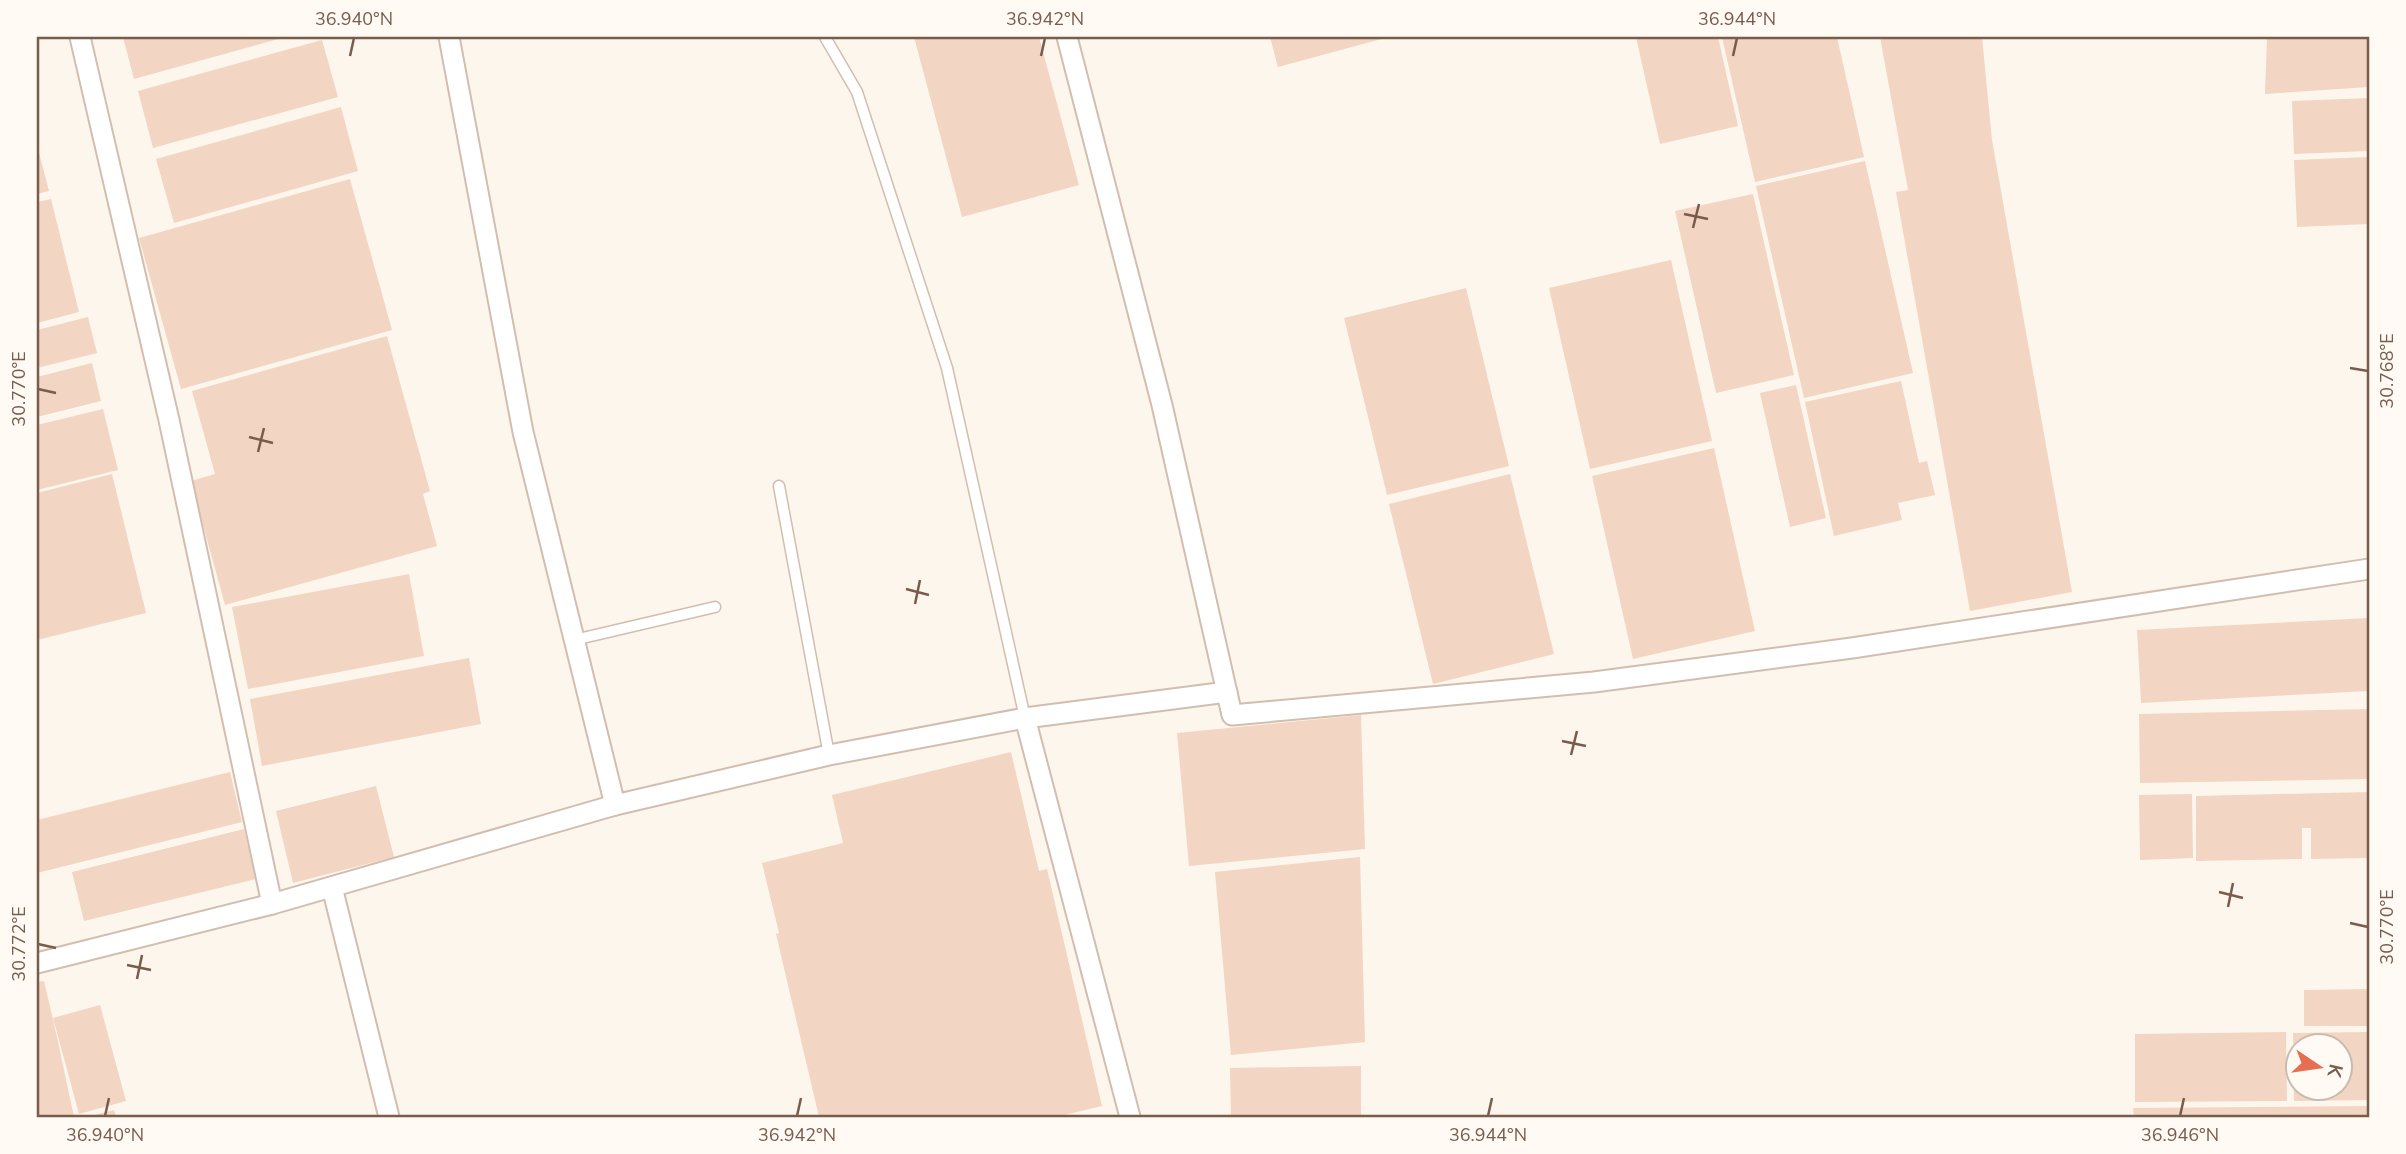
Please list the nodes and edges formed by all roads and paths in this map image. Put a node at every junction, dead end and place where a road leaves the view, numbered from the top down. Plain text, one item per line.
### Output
1 (80, 37) edge
2 (449, 37) edge
3 (825, 37) edge
4 (1067, 37) edge
5 (779, 486) dead end
6 (2369, 569) edge
7 (715, 607) dead end
8 (574, 640) junction
9 (1227, 692) junction
10 (1025, 718) junction
11 (829, 755) junction
12 (615, 805) junction
13 (332, 887) junction
14 (272, 904) junction
15 (37, 963) edge
16 (389, 1117) edge
17 (1130, 1117) edge

1 - 14 street
2 - 8 street
3 - 10 lane
4 - 9 street
5 - 11 lane
6 - 9 street
7 - 8 lane
8 - 12 street
9 - 10 street
10 - 11 street
10 - 17 street
11 - 12 street
12 - 13 street
13 - 14 street
13 - 16 street
14 - 15 street

